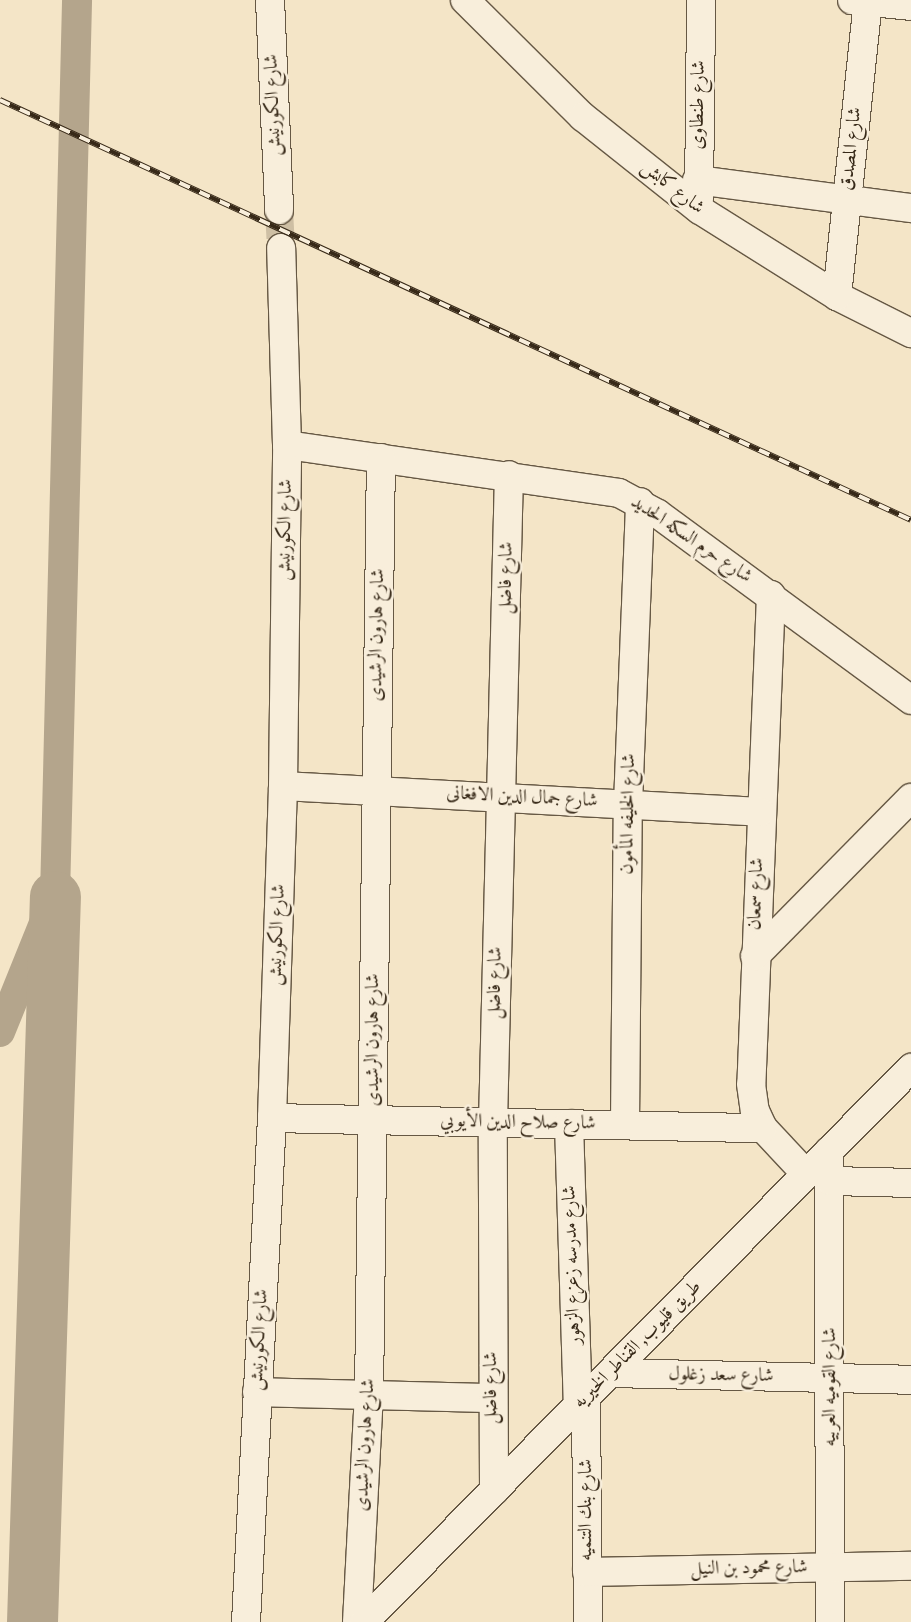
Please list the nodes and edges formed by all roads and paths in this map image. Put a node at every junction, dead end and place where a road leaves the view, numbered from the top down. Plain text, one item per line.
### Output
1 (270, 0) edge
2 (465, 0) edge
3 (701, 0) edge
4 (860, 1) edge
5 (911, 6) edge
6 (697, 180) junction
7 (847, 200) junction
8 (911, 208) edge
9 (278, 210) tunnel mouth
10 (700, 210) junction
11 (281, 248) tunnel mouth
12 (837, 296) junction
13 (911, 333) edge
14 (287, 445) junction
15 (381, 458) junction
16 (509, 475) junction
17 (640, 502) junction
18 (771, 594) junction
19 (911, 700) edge
20 (283, 786) junction
21 (375, 790) junction
22 (501, 797) junction
23 (911, 798) edge
24 (628, 804) junction
25 (760, 812) junction
26 (755, 956) junction
27 (911, 1068) edge
28 (272, 1118) junction
29 (373, 1121) junction
30 (492, 1123) junction
31 (569, 1124) junction
32 (625, 1125) junction
33 (763, 1128) junction
34 (819, 1178) junction
35 (911, 1183) edge
36 (610, 1373) junction
37 (831, 1379) junction
38 (911, 1380) edge
39 (257, 1392) junction
40 (369, 1395) junction
41 (492, 1398) junction
42 (582, 1402) junction
43 (494, 1491) junction
44 (911, 1566) edge
45 (831, 1567) junction
46 (587, 1572) junction
47 (246, 1622) edge
48 (357, 1622) edge
49 (364, 1622) edge
50 (588, 1622) edge
51 (830, 1622) edge

1 - 9 street, شارع الكورنيش
2 - 10 street, شارع كابش
3 - 6 street, شارع طنطاوى
4 - 5 street
4 - 7 street, شارع المصدق
6 - 7 street
6 - 10 street, شارع طنطاوى
7 - 8 street
7 - 12 street, شارع المصدق
10 - 12 street, شارع كابش
11 - 14 street, شارع الكورنيش
12 - 13 street, شارع كابش
14 - 15 street, شارع حرم السكه الحديد
14 - 20 street, شارع الكورنيش
15 - 16 street, شارع حرم السكه الحديد
15 - 21 street, شارع هارون الرشيدى
16 - 17 street, شارع حرم السكه الحديد
16 - 22 street, شارع فاضل
17 - 18 street, شارع حرم السكه الحديد
17 - 24 street, شارع الخليفه المأمون
18 - 19 street, شارع حرم السكه الحديد
18 - 25 street, شارع سمعان
20 - 21 street, شارع جمال الدين الافغانى
20 - 28 street, شارع الكورنيش
21 - 22 street, شارع جمال الدين الافغانى
21 - 29 street, شارع هارون الرشيدى
22 - 24 street, شارع جمال الدين الافغانى
22 - 30 street, شارع فاضل
23 - 26 street
24 - 25 street, شارع جمال الدين الافغانى
24 - 32 street, شارع الخليفه المأمون
25 - 26 street, شارع سمعان
26 - 33 street, شارع سمعان
27 - 34 street, طريق قليوب, القناطر الخيريه
28 - 29 street, شارع صلاح الدين الأيوبي
28 - 39 street, شارع الكورنيش
29 - 30 street, شارع صلاح الدين الأيوبي
29 - 40 street, شارع هارون الرشيدى
30 - 31 street, شارع صلاح الدين الأيوبي
30 - 41 street, شارع فاضل
31 - 32 street, شارع صلاح الدين الأيوبي
31 - 42 street, شارع مدرسه زعزع الزهور
32 - 33 street, شارع صلاح الدين الأيوبي
33 - 34 street, شارع سمعان
34 - 35 street
34 - 36 street, طريق قليوب, القناطر الخيريه
34 - 37 street, شارع القوميه العربيه
36 - 37 street, شارع سعد زغلول
36 - 42 street, طريق قليوب, القناطر الخيريه
37 - 38 street, شارع سعد زغلول
37 - 45 street, شارع القوميه العربيه
39 - 40 street
39 - 47 street, شارع الكورنيش
40 - 41 street
40 - 48 street, شارع هارون الرشيدى
41 - 43 street, شارع فاضل
42 - 43 street, طريق قليوب, القناطر الخيريه
42 - 46 street, شارع بنك التنميه
43 - 49 street, طريق قليوب, القناطر الخيريه
44 - 45 street, شارع محمود بن النيل
45 - 46 street, شارع محمود بن النيل
45 - 51 street, شارع القوميه العربيه
46 - 50 street, شارع بنك التنميه

